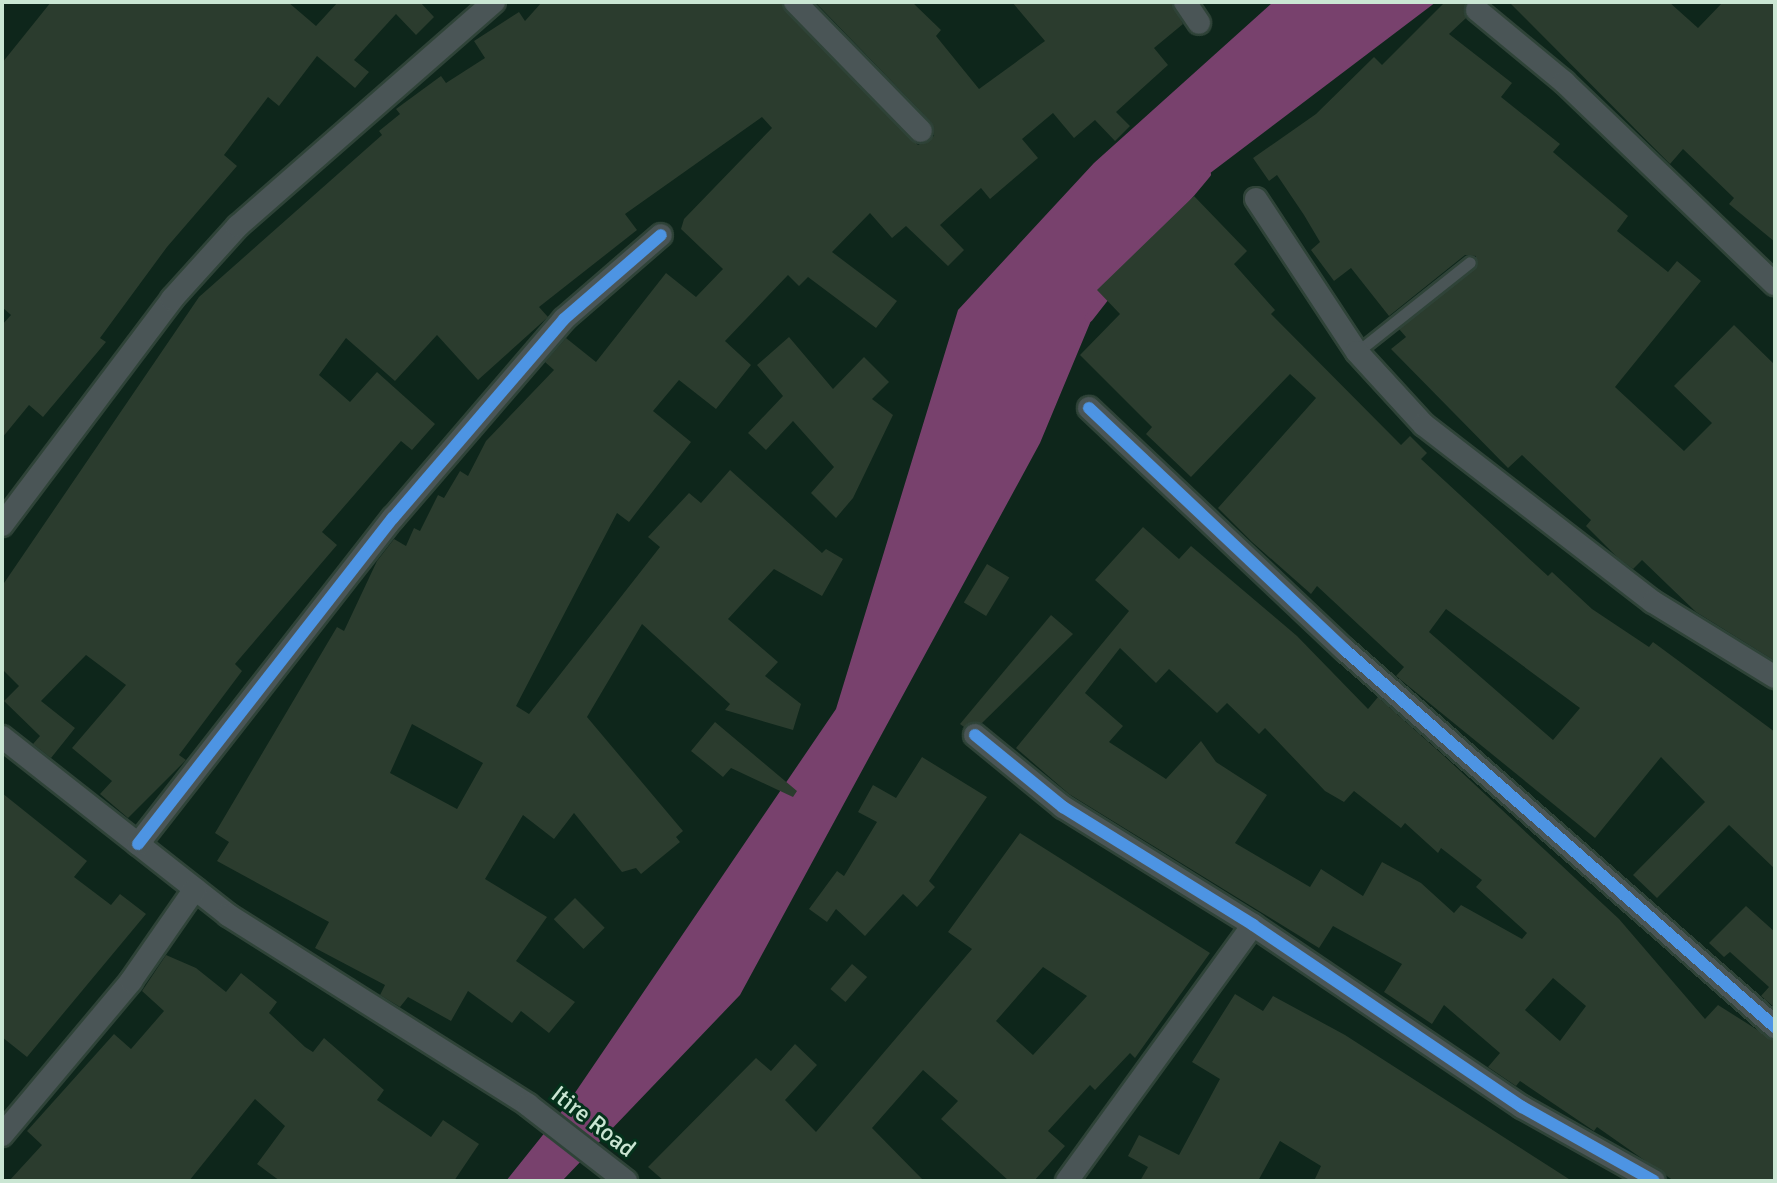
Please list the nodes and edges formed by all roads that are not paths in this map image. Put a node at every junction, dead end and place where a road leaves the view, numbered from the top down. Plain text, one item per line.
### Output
1 (494, 2) edge
2 (795, 2) edge
3 (1185, 2) edge
4 (1477, 10) dead end
5 (1199, 23) dead end
6 (921, 131) dead end
7 (1256, 199) dead end
8 (661, 235) dead end
9 (1470, 262) dead end
10 (1775, 284) edge
11 (1357, 352) junction
12 (1089, 408) dead end
13 (2, 525) edge
14 (1775, 677) edge
15 (975, 735) dead end
16 (2, 737) edge
17 (138, 844) junction
18 (195, 889) junction
19 (1253, 925) junction
20 (1775, 1027) edge
21 (2, 1135) edge
22 (621, 1177) edge
23 (1067, 1181) edge
24 (1654, 1181) edge

1 - 13 street
2 - 6 street
3 - 5 street
4 - 10 street
7 - 11 street
8 - 17 street
9 - 11 lane
11 - 14 street
12 - 20 street
15 - 19 street
16 - 17 street, Itire Road
17 - 18 street, Itire Road
18 - 21 street
18 - 22 street, Itire Road
19 - 23 street
19 - 24 street

